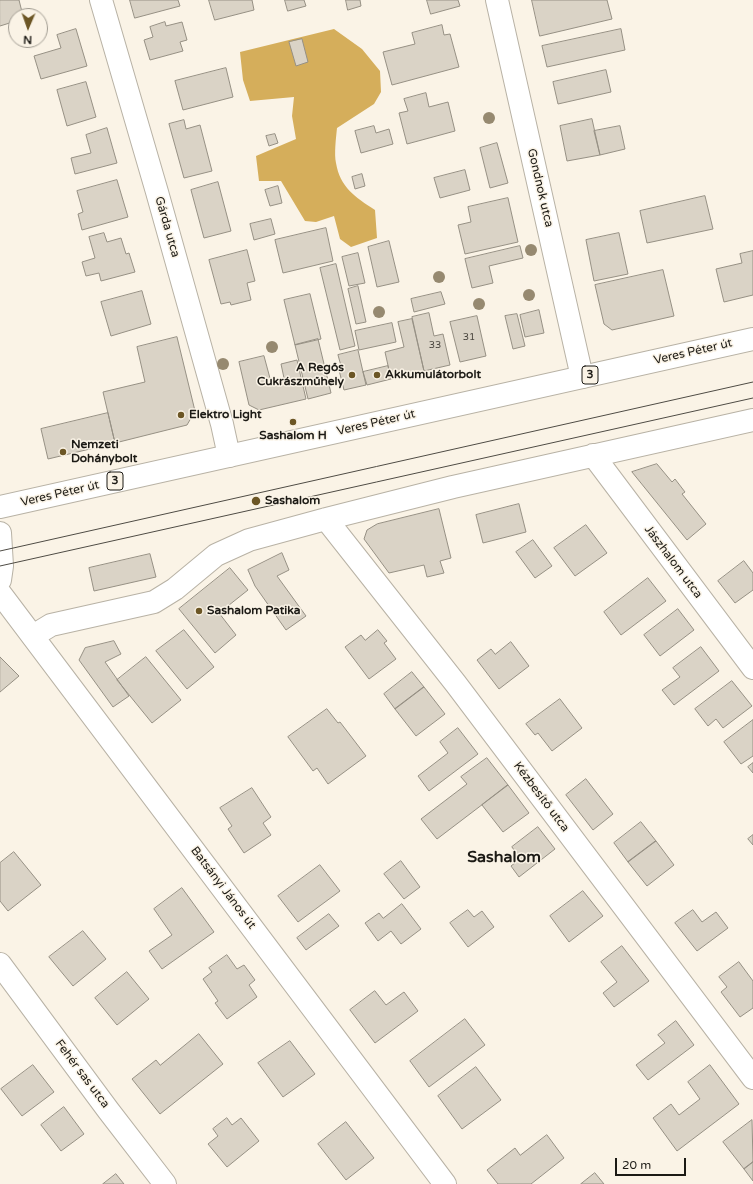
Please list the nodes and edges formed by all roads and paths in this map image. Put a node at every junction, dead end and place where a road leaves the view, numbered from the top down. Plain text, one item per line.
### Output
1 (101, 0) edge
2 (497, 0) edge
3 (753, 339) edge
4 (582, 377) junction
5 (753, 420) edge
6 (593, 455) junction
7 (229, 456) junction
8 (0, 507) edge
9 (326, 519) junction
10 (0, 534) edge
11 (0, 580) edge
12 (0, 593) edge
13 (33, 636) junction
14 (753, 668) edge
15 (0, 964) edge
16 (753, 1078) edge
17 (165, 1184) edge
18 (445, 1184) edge

1 - 7 street, Gárda utca
2 - 4 street, Gondnok utca
3 - 4 street, Veres Péter út / 3
4 - 7 street, Veres Péter út / 3
5 - 6 street
6 - 9 street
6 - 14 street, Jászhalom utca
7 - 8 street, Veres Péter út / 3
9 - 13 street
9 - 16 street, Kézbesítő utca
10 - 11 street
12 - 13 street, Batsányi János út
13 - 18 street, Batsányi János út
15 - 17 street, Fehér sas utca

